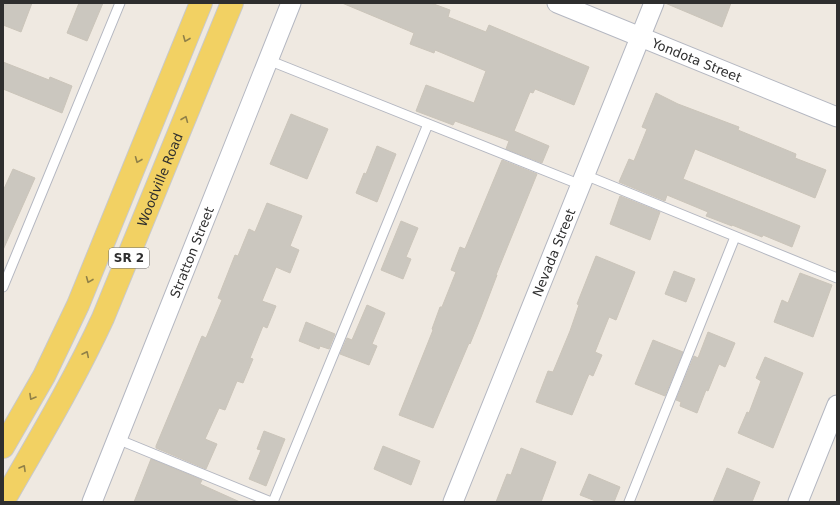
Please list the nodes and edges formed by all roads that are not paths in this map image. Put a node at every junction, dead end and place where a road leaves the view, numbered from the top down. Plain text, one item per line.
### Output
1 (120, 3) edge
2 (201, 3) edge
3 (232, 3) edge
4 (291, 3) edge
5 (557, 3) edge
6 (654, 3) edge
7 (641, 37) junction
8 (268, 60) junction
9 (837, 117) edge
10 (428, 124) junction
11 (583, 180) junction
12 (735, 237) junction
13 (837, 278) edge
14 (3, 287) edge
15 (837, 405) edge
16 (117, 439) junction
17 (3, 447) edge
18 (3, 502) edge
19 (92, 502) edge
20 (272, 502) edge
21 (453, 502) edge
22 (629, 502) edge
23 (798, 502) edge

1 - 14 lane
2 -> 17 main road, SR 2
18 -> 3 main road, Woodville Road / SR 2
4 - 8 street, Stratton Street
5 - 7 street, Yondota Street
6 - 7 street, Nevada Street
7 - 9 street, Yondota Street
7 - 11 street, Nevada Street
8 - 10 lane
8 - 16 street, Stratton Street
10 - 11 lane
10 - 20 lane
11 - 12 lane
11 - 21 street, Nevada Street
12 - 13 lane
12 - 22 lane
15 - 23 street
16 - 19 street, Stratton Street
16 - 20 lane

